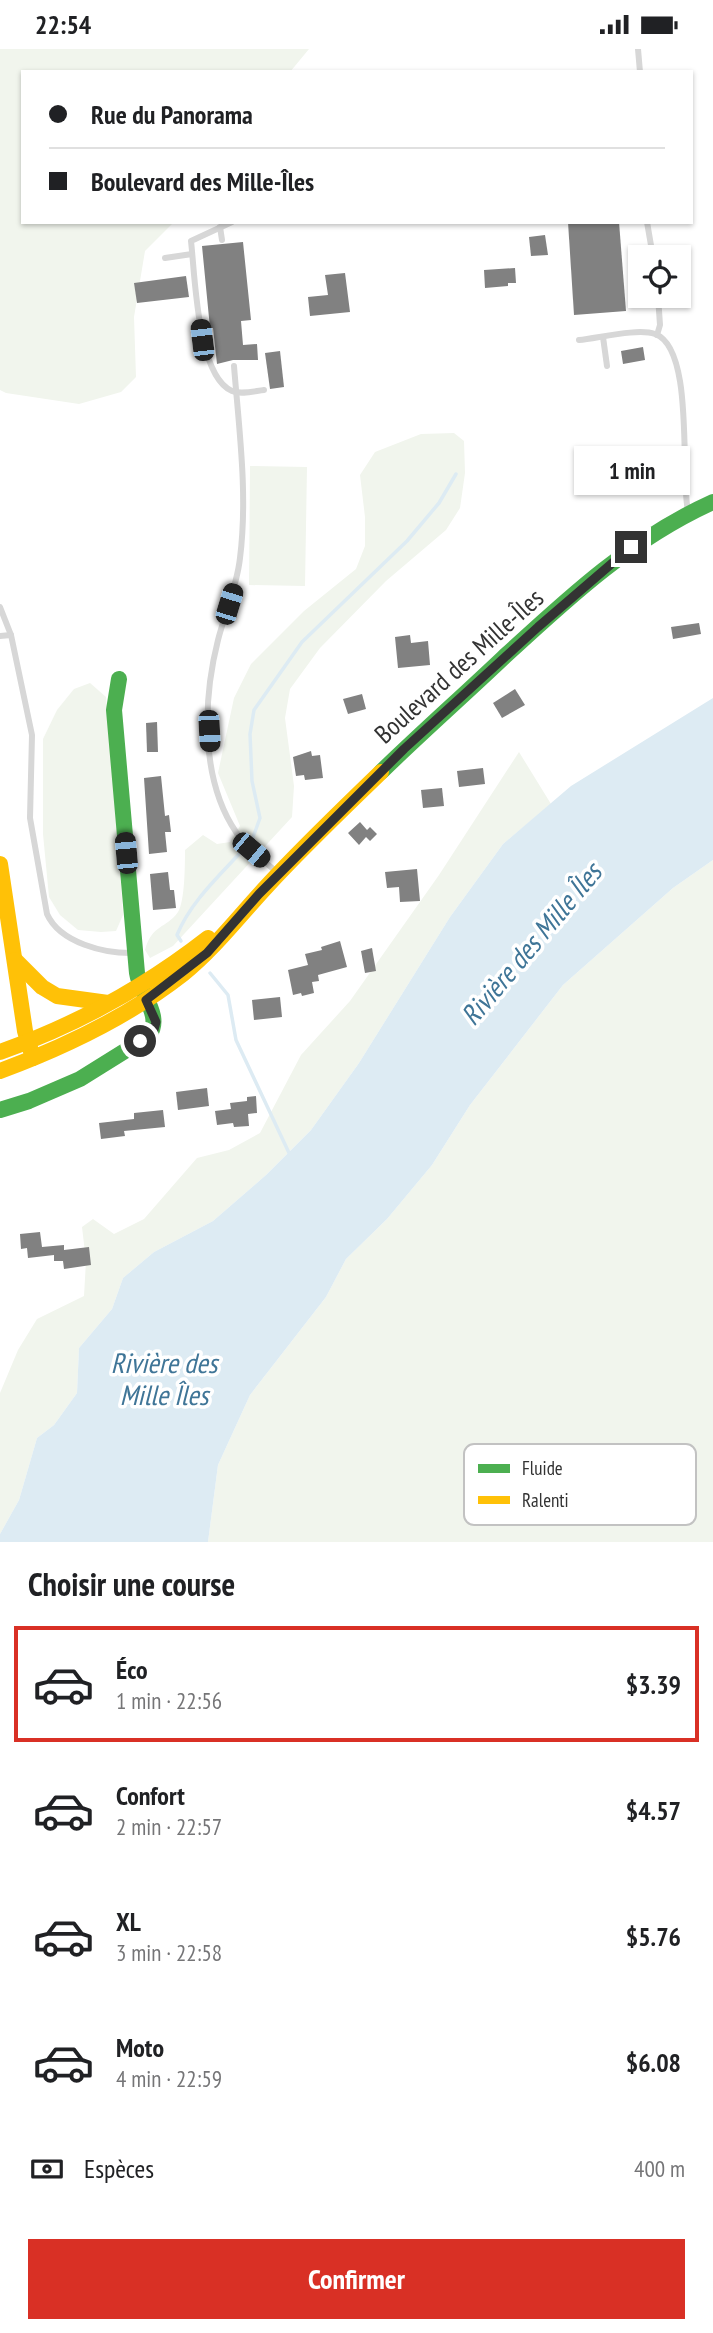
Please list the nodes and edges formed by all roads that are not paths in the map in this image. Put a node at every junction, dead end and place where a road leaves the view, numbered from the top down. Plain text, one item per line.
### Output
1 (638, 49) edge
2 (640, 70) edge
3 (227, 224) edge
4 (647, 224) edge
5 (220, 227) junction
6 (222, 240) dead end
7 (651, 245) edge
8 (192, 254) junction
9 (165, 258) dead end
10 (659, 308) edge
11 (657, 335) junction
12 (603, 337) junction
13 (579, 340) dead end
14 (234, 366) dead end
15 (607, 366) dead end
16 (264, 390) dead end
17 (236, 393) junction
18 (713, 502) edge
19 (688, 513) junction
20 (0, 607) edge
21 (11, 635) junction
22 (0, 636) edge
23 (119, 679) dead end
24 (0, 864) edge
25 (279, 874) junction
26 (135, 953) junction
27 (8, 963) edge
28 (143, 993) junction
29 (108, 1003) junction
30 (14, 1047) edge
31 (26, 1061) junction
32 (0, 1071) edge
33 (0, 1110) edge

1 - 2 lane
3 - 5 lane
4 - 7 lane
5 - 6 lane
5 - 8 lane
8 - 9 lane
8 - 17 lane
10 - 11 lane
11 - 12 lane
11 - 19 lane
12 - 13 lane
12 - 15 lane
14 - 17 lane
16 - 17 lane
17 - 25 lane
18 - 19 main road, Boulevard des Mille-Îles
19 - 25 main road, Boulevard des Mille-Îles
20 - 21 lane
21 - 22 lane
21 - 26 lane
23 - 26 main road
24 - 27 main road
25 - 28 main road, Boulevard des Mille-Îles
26 - 28 main road
27 - 29 main road
27 - 30 main road
28 - 29 main road, Boulevard des Mille-Îles
28 - 31 main road, Boulevard des Mille-Îles
28 - 33 main road
29 - 30 main road, Boulevard des Mille-Îles
30 - 31 main road
31 - 32 main road, Boulevard des Mille-Îles

